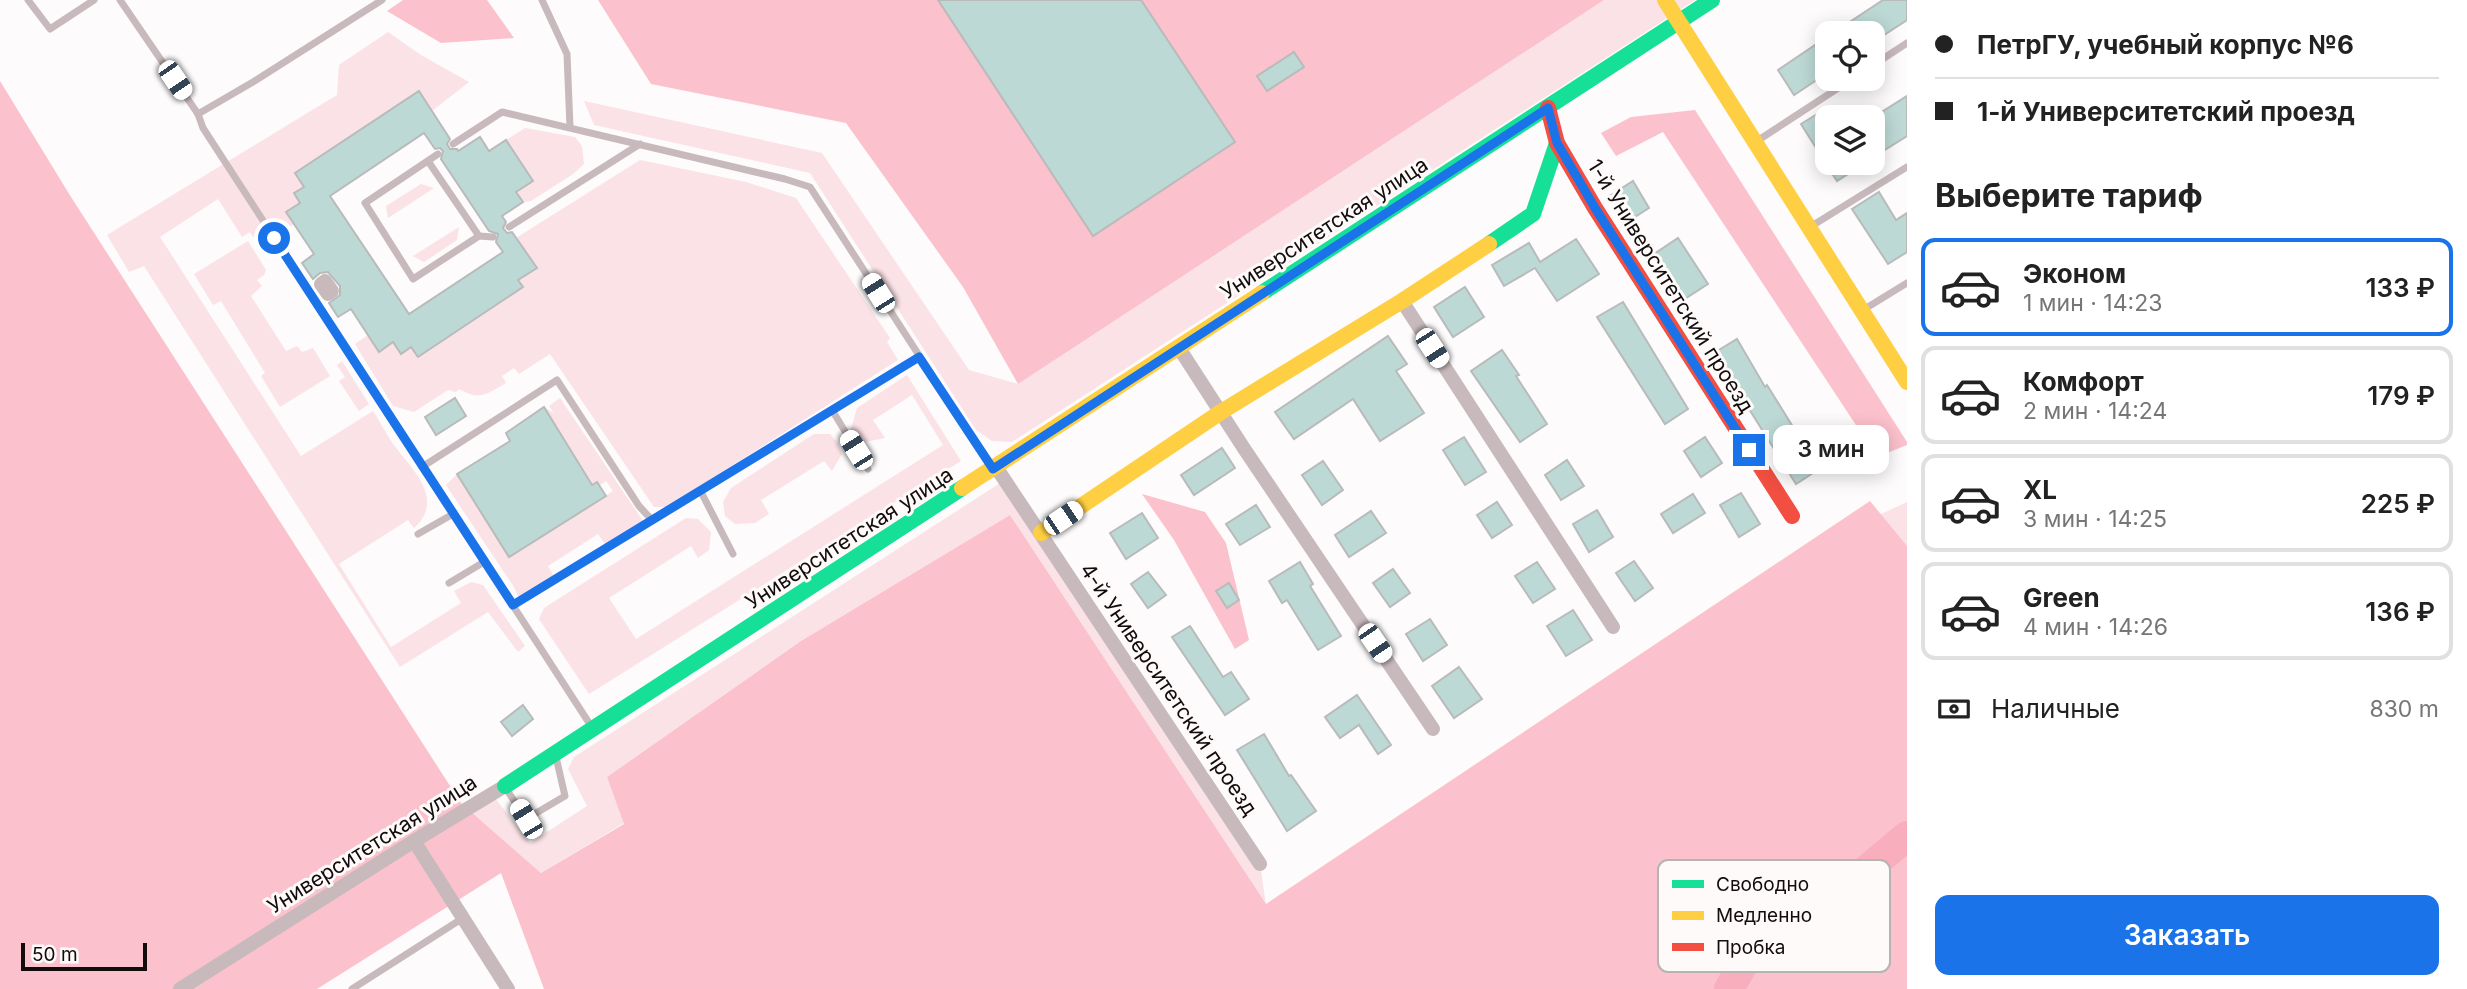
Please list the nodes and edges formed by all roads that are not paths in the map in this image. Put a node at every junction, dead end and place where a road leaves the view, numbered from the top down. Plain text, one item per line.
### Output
1 (28, 0) edge
2 (94, 0) edge
3 (120, 0) edge
4 (382, 0) edge
5 (542, 0) edge
6 (1665, 0) edge
7 (1712, 0) edge
8 (1679, 22) junction
9 (1907, 43) edge
10 (1885, 57) edge
11 (1833, 91) edge
12 (1548, 108) junction
13 (198, 114) junction
14 (570, 127) junction
15 (1756, 141) junction
16 (1557, 143) junction
17 (453, 144) dead end
18 (640, 144) junction
19 (438, 154) dead end
20 (428, 161) junction
21 (1907, 167) edge
22 (509, 227) dead end
23 (1810, 227) junction
24 (479, 236) junction
25 (493, 237) dead end
26 (1907, 283) edge
27 (1402, 301) junction
28 (1862, 310) junction
29 (1179, 348) junction
30 (919, 357) junction
31 (1907, 383) edge
32 (832, 410) junction
33 (1221, 412) junction
34 (422, 467) junction
35 (994, 468) junction
36 (868, 469) dead end
37 (700, 490) junction
38 (453, 514) junction
39 (1792, 516) dead end
40 (652, 520) junction
41 (1041, 533) junction
42 (418, 534) dead end
43 (733, 554) dead end
44 (484, 562) junction
45 (449, 583) dead end
46 (513, 605) junction
47 (1613, 627) dead end
48 (593, 729) junction
49 (1433, 729) dead end
50 (555, 754) junction
51 (505, 786) junction
52 (414, 841) junction
53 (1260, 864) dead end
54 (463, 918) junction
55 (180, 989) edge
56 (352, 989) edge
57 (508, 989) edge

1 - 2 lane
3 - 13 lane
4 - 13 lane
5 - 14 lane
6 - 8 street
7 - 8 street, Университетская улица
8 - 12 street, Университетская улица
8 - 15 street
9 - 10 lane
11 - 15 lane
12 - 16 street, 1-й Университетский проезд
12 - 29 street, Университетская улица
13 - 34 lane
14 - 17 lane
14 - 18 lane
15 - 23 street
16 - 27 street
16 - 39 street, 1-й Университетский проезд
18 - 22 lane
18 - 30 lane
19 - 20 lane
20 - 24 lane
20 - 24 lane
21 - 23 lane
23 - 28 street
24 - 25 lane
26 - 28 lane
27 - 33 street
27 - 47 street
28 - 31 street
29 - 33 street
29 - 35 street, Университетская улица
30 - 32 lane
30 - 35 lane
32 - 36 lane
32 - 37 lane
33 - 41 street
33 - 49 street
34 - 38 lane
34 - 40 lane
35 - 41 street, 4-й Университетский проезд
35 - 48 street, Университетская улица
37 - 40 lane
37 - 43 lane
38 - 42 lane
38 - 44 lane
40 - 46 lane
41 - 53 street, 4-й Университетский проезд
44 - 45 lane
44 - 46 lane
46 - 48 lane
48 - 50 street, Университетская улица
50 - 51 street, Университетская улица
50 - 51 lane
51 - 52 street, Университетская улица
52 - 54 street
52 - 55 street, Университетская улица
54 - 56 lane
54 - 57 street

